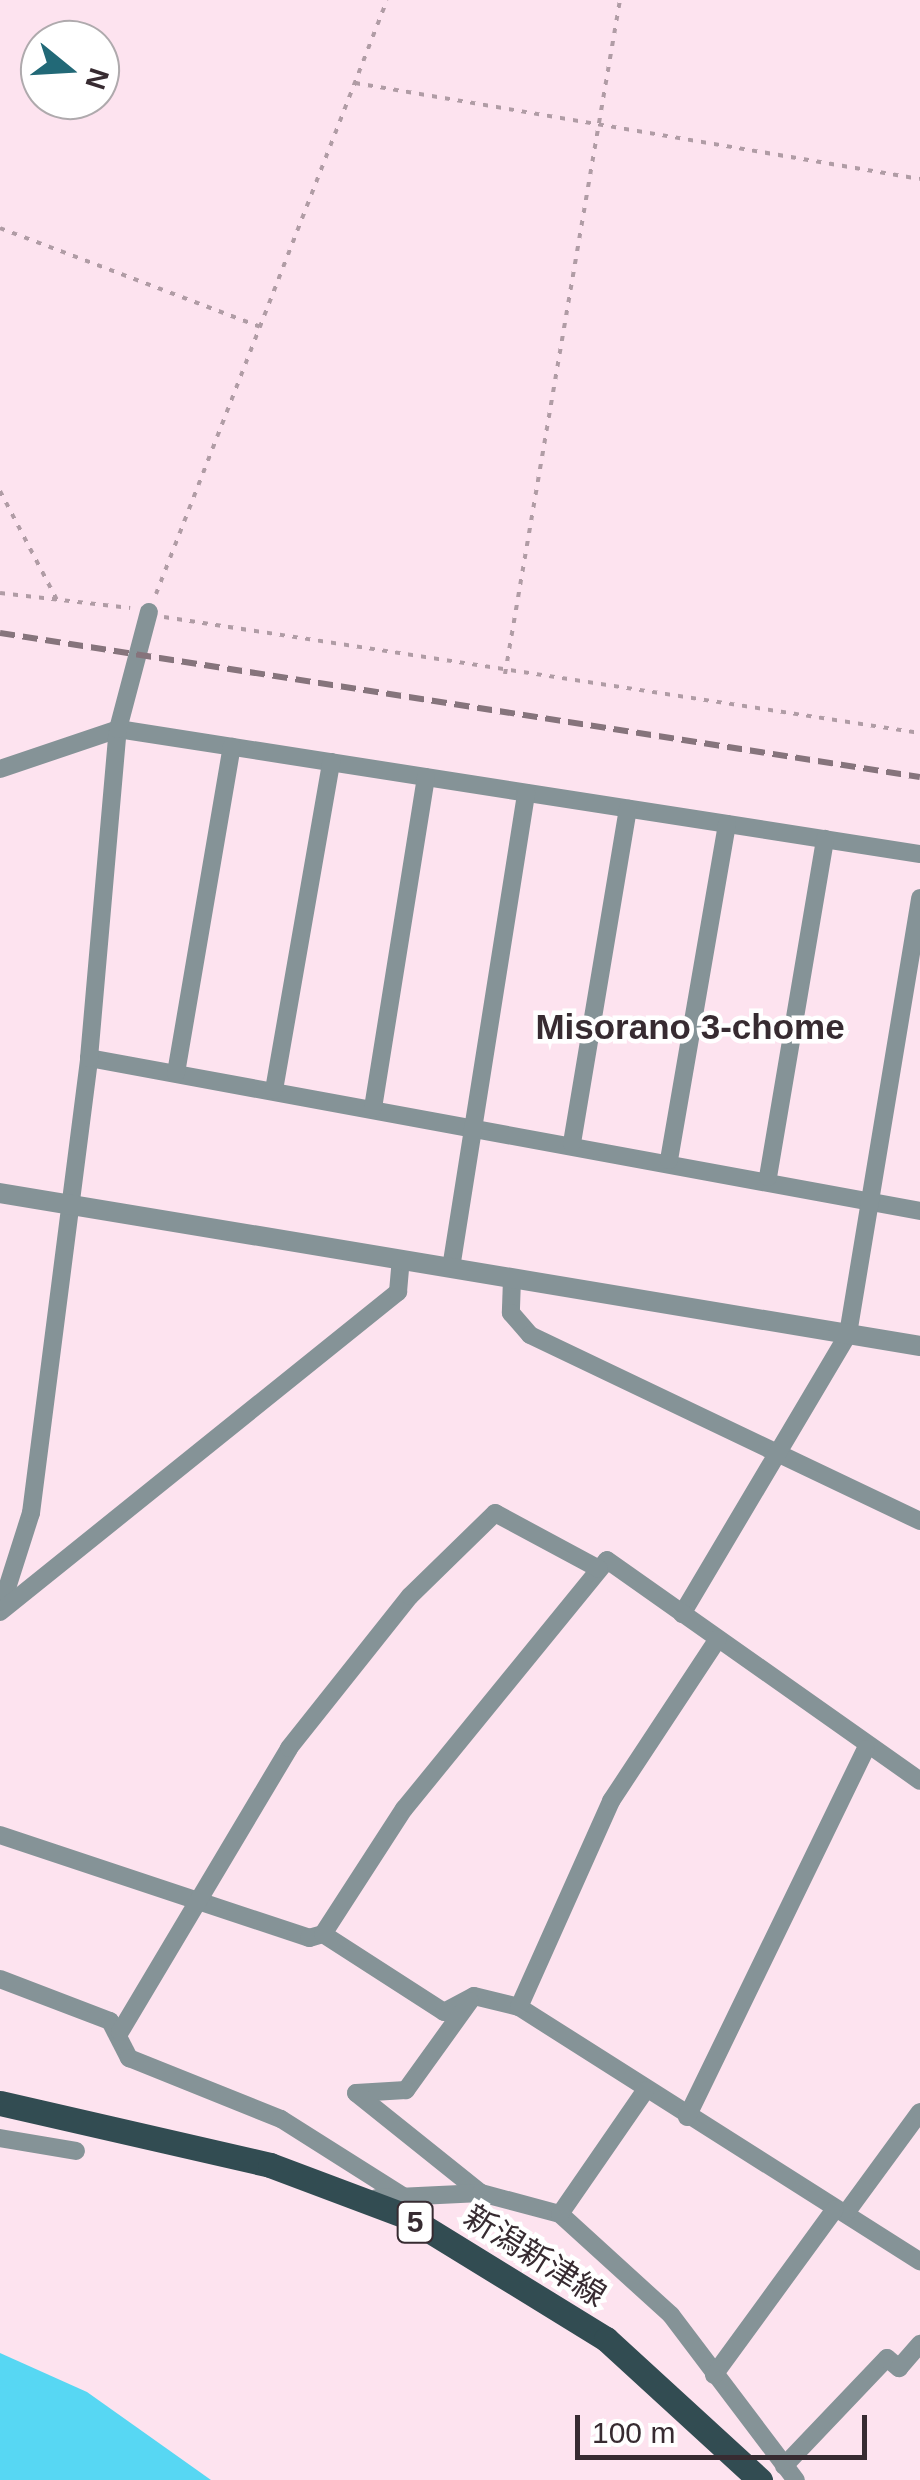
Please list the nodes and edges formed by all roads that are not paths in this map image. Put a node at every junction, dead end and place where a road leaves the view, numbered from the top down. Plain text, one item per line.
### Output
1 (149, 612) road end
2 (118, 729) junction
3 (232, 746) junction
4 (331, 762) junction
5 (0, 769) edge
6 (426, 777) junction
7 (526, 792) junction
8 (628, 808) junction
9 (727, 824) junction
10 (825, 840) junction
11 (920, 854) edge
12 (920, 898) edge
13 (89, 1058) junction
14 (176, 1074) junction
15 (274, 1090) junction
16 (373, 1108) junction
17 (471, 1125) junction
18 (572, 1142) junction
19 (669, 1160) junction
20 (768, 1177) junction
21 (0, 1194) edge
22 (872, 1196) junction
23 (72, 1205) junction
24 (920, 1211) edge
25 (401, 1260) junction
26 (451, 1268) junction
27 (512, 1279) junction
28 (848, 1334) junction
29 (920, 1346) edge
30 (777, 1456) junction
31 (920, 1521) edge
32 (599, 1569) junction
33 (0, 1611) edge
34 (682, 1614) junction
35 (718, 1639) junction
36 (866, 1748) junction
37 (920, 1782) edge
38 (0, 1836) edge
39 (197, 1898) junction
40 (323, 1934) junction
41 (0, 1979) edge
42 (474, 1996) junction
43 (519, 2007) junction
44 (120, 2032) junction
45 (644, 2091) junction
46 (0, 2103) edge
47 (920, 2112) edge
48 (687, 2117) junction
49 (0, 2138) edge
50 (76, 2152) dead end
51 (482, 2193) junction
52 (356, 2196) junction
53 (410, 2201) junction
54 (841, 2211) junction
55 (560, 2214) junction
56 (920, 2261) edge
57 (920, 2344) edge
58 (714, 2375) junction
59 (790, 2473) edge
60 (760, 2480) edge

1 - 2 street
2 - 3 street
2 - 5 street
2 - 13 street
3 - 4 street
3 - 14 street
4 - 6 street
4 - 15 street
6 - 7 street
6 - 16 street
7 - 8 street
7 - 17 street
8 - 9 street
8 - 18 street
9 - 10 street
9 - 19 street
10 - 11 street
10 - 20 street
12 - 22 street
13 - 14 street
13 - 23 street
14 - 15 street
15 - 16 street
16 - 17 street
17 - 18 street
17 - 26 street
18 - 19 street
19 - 20 street
20 - 22 street
21 - 23 street
22 - 24 street
22 - 28 street
23 - 25 street
23 - 33 street
25 - 26 street
25 - 33 street
26 - 27 street
27 - 28 street
27 - 30 street
28 - 29 street
28 - 30 street
30 - 31 street
30 - 34 street
32 - 34 street
32 - 39 street
32 - 40 street
34 - 35 street
35 - 36 street
35 - 43 street
36 - 37 street
36 - 48 street
38 - 39 street
39 - 40 street
39 - 44 street
40 - 42 street
41 - 44 street
42 - 43 street
42 - 51 street
43 - 45 street
44 - 53 street
45 - 48 street
45 - 55 street
46 - 52 main road, 新潟新津線 / 5
47 - 54 street
48 - 54 street
49 - 50 street
51 - 53 street
51 - 55 street
52 - 53 street
52 - 60 main road, 新潟新津線 / 5
54 - 56 street
54 - 58 street
55 - 58 street
57 - 59 street
58 - 59 street

